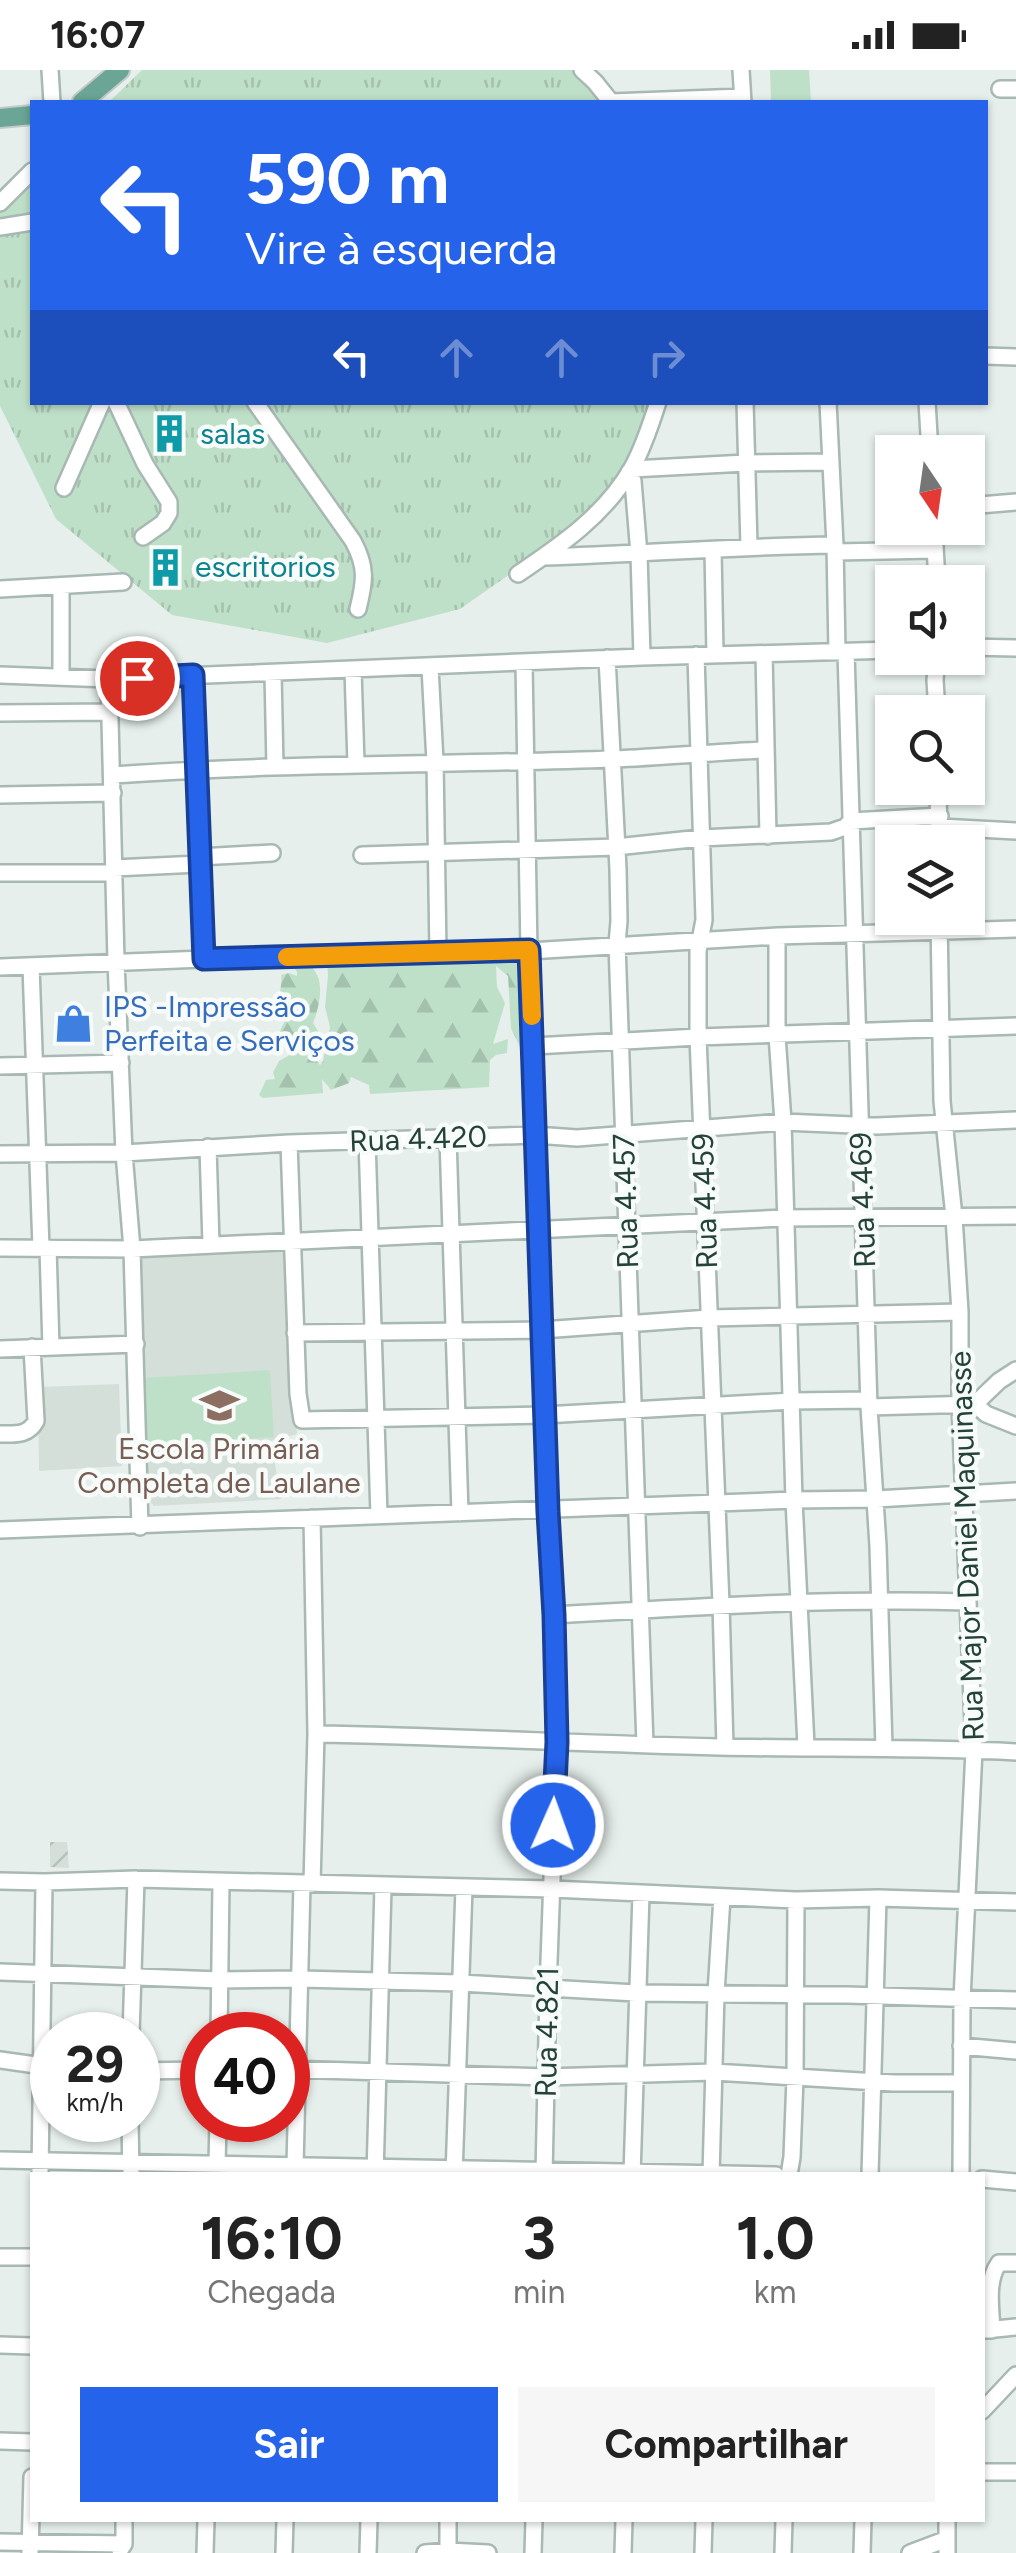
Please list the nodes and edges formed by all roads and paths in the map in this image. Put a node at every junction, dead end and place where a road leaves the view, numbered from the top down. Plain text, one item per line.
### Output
1 (50, 70) edge
2 (120, 70) edge
3 (582, 70) edge
4 (741, 70) edge
5 (52, 100) edge
6 (85, 100) edge
7 (609, 100) edge
8 (743, 100) edge
9 (30, 115) edge
10 (0, 118) edge
11 (30, 173) edge
12 (0, 202) edge
13 (30, 222) edge
14 (0, 227) edge
15 (988, 356) edge
16 (1016, 357) edge
17 (101, 405) edge
18 (117, 405) edge
19 (258, 405) edge
20 (657, 405) edge
21 (745, 405) edge
22 (828, 405) edge
23 (926, 405) edge
24 (929, 435) edge
25 (831, 462) junction
26 (746, 463) junction
27 (630, 471) junction
28 (64, 488) dead end
29 (1016, 502) edge
30 (985, 505) edge
31 (143, 537) dead end
32 (935, 545) edge
33 (749, 546) junction
34 (836, 548) junction
35 (713, 550) junction
36 (935, 550) junction
37 (639, 554) junction
38 (544, 557) junction
39 (936, 565) edge
40 (518, 574) dead end
41 (123, 582) dead end
42 (61, 586) junction
43 (0, 589) edge
44 (358, 608) dead end
45 (985, 648) edge
46 (1016, 648) edge
47 (875, 651) edge
48 (842, 652) junction
49 (764, 654) junction
50 (696, 655) junction
51 (715, 655) junction
52 (642, 657) junction
53 (607, 658) junction
54 (524, 663) junction
55 (430, 668) junction
56 (353, 670) junction
57 (273, 672) junction
58 (0, 675) edge
59 (193, 675) junction
60 (62, 676) junction
61 (109, 679) junction
62 (111, 712) junction
63 (0, 714) edge
64 (766, 750) junction
65 (699, 754) junction
66 (612, 759) junction
67 (525, 761) junction
68 (435, 762) junction
69 (356, 764) junction
70 (275, 767) junction
71 (197, 769) junction
72 (113, 775) junction
73 (113, 793) junction
74 (0, 796) edge
75 (851, 821) junction
76 (896, 825) edge
77 (985, 830) edge
78 (1016, 831) edge
79 (768, 836) junction
80 (701, 838) junction
81 (616, 847) junction
82 (528, 849) junction
83 (272, 852) dead end
84 (438, 852) junction
85 (362, 854) dead end
86 (199, 861) junction
87 (114, 870) junction
88 (0, 873) edge
89 (985, 927) edge
90 (1016, 929) edge
91 (875, 932) edge
92 (856, 935) junction
93 (939, 935) edge
94 (776, 936) junction
95 (700, 940) junction
96 (617, 944) junction
97 (529, 950) junction
98 (438, 953) junction
99 (204, 959) junction
100 (116, 962) junction
101 (32, 966) junction
102 (0, 967) edge
103 (1016, 1026) edge
104 (940, 1028) junction
105 (858, 1033) junction
106 (777, 1035) junction
107 (698, 1037) junction
108 (620, 1042) junction
109 (534, 1046) junction
110 (120, 1063) junction
111 (35, 1065) junction
112 (0, 1066) edge
113 (1016, 1120) edge
114 (782, 1122) junction
115 (860, 1124) junction
116 (943, 1124) junction
117 (703, 1127) junction
118 (535, 1135) junction
119 (624, 1135) junction
120 (448, 1138) junction
121 (367, 1140) junction
122 (288, 1142) junction
123 (208, 1147) junction
124 (38, 1152) junction
125 (124, 1153) junction
126 (0, 1154) edge
127 (1016, 1216) edge
128 (954, 1217) junction
129 (784, 1218) junction
130 (864, 1218) junction
131 (706, 1221) junction
132 (626, 1224) junction
133 (538, 1229) junction
134 (450, 1234) junction
135 (370, 1237) junction
136 (291, 1240) junction
137 (212, 1244) junction
138 (0, 1248) edge
139 (44, 1248) junction
140 (132, 1249) junction
141 (960, 1312) junction
142 (868, 1313) junction
143 (788, 1316) junction
144 (709, 1318) junction
145 (631, 1322) junction
146 (542, 1330) junction
147 (453, 1331) junction
148 (373, 1332) junction
149 (295, 1333) junction
150 (136, 1344) junction
151 (32, 1347) junction
152 (51, 1347) junction
153 (0, 1349) edge
154 (1016, 1370) edge
155 (792, 1401) junction
156 (967, 1403) junction
157 (869, 1404) junction
158 (712, 1406) junction
159 (634, 1410) junction
160 (544, 1415) junction
161 (455, 1416) junction
162 (377, 1417) junction
163 (1016, 1426) edge
164 (0, 1434) edge
165 (1016, 1491) edge
166 (963, 1495) junction
167 (876, 1499) junction
168 (794, 1500) junction
169 (716, 1504) junction
170 (636, 1507) junction
171 (548, 1512) junction
172 (460, 1513) junction
173 (380, 1515) junction
174 (312, 1518) junction
175 (140, 1527) junction
176 (0, 1530) edge
177 (880, 1600) junction
178 (800, 1602) junction
179 (968, 1602) junction
180 (721, 1604) junction
181 (640, 1610) junction
182 (554, 1615) junction
183 (316, 1734) junction
184 (557, 1742) junction
185 (646, 1744) junction
186 (806, 1746) junction
187 (725, 1747) junction
188 (884, 1748) junction
189 (974, 1750) junction
190 (1016, 1752) edge
191 (136, 1879) junction
192 (0, 1880) edge
193 (44, 1882) junction
194 (221, 1882) junction
195 (307, 1884) junction
196 (382, 1887) junction
197 (464, 1888) junction
198 (552, 1890) junction
199 (641, 1894) junction
200 (722, 1898) junction
201 (878, 1898) junction
202 (967, 1899) junction
203 (796, 1900) junction
204 (1016, 1902) edge
205 (0, 1972) edge
206 (43, 1974) junction
207 (133, 1976) junction
208 (301, 1979) junction
209 (220, 1980) junction
210 (380, 1980) junction
211 (460, 1983) junction
212 (548, 1989) junction
213 (716, 1993) junction
214 (636, 1994) junction
215 (797, 1995) junction
216 (876, 1996) junction
217 (962, 2000) junction
218 (1016, 2000) edge
219 (45, 2012) edge
220 (132, 2012) edge
221 (220, 2012) edge
222 (298, 2012) edge
223 (961, 2046) junction
224 (1016, 2052) edge
225 (0, 2060) edge
226 (30, 2064) edge
227 (310, 2069) edge
228 (378, 2070) junction
229 (713, 2072) junction
230 (459, 2074) junction
231 (635, 2076) junction
232 (546, 2077) junction
233 (795, 2078) junction
234 (874, 2082) junction
235 (961, 2083) junction
236 (42, 2142) edge
237 (130, 2142) edge
238 (218, 2142) edge
239 (295, 2142) edge
240 (0, 2160) edge
241 (218, 2166) junction
242 (295, 2166) junction
243 (40, 2168) edge
244 (131, 2169) edge
245 (375, 2171) edge
246 (454, 2171) edge
247 (545, 2172) edge
248 (632, 2172) edge
249 (711, 2172) edge
250 (790, 2172) edge
251 (870, 2172) edge
252 (961, 2172) edge
253 (985, 2180) edge
254 (1016, 2182) edge
255 (0, 2256) edge
256 (30, 2257) edge
257 (1016, 2263) edge
258 (1016, 2327) edge
259 (987, 2330) edge
260 (0, 2345) edge
261 (30, 2346) edge
262 (1015, 2378) edge
263 (985, 2408) edge
264 (0, 2441) edge
265 (30, 2442) edge
266 (985, 2472) edge
267 (1016, 2472) edge
268 (31, 2522) edge
269 (124, 2522) edge
270 (206, 2522) edge
271 (286, 2522) edge
272 (368, 2522) edge
273 (448, 2522) edge
274 (534, 2522) edge
275 (624, 2522) edge
276 (704, 2522) edge
277 (784, 2522) edge
278 (863, 2522) edge
279 (0, 2542) edge
280 (947, 2546) edge
281 (30, 2548) edge
282 (121, 2548) edge
283 (448, 2552) edge
284 (205, 2553) edge
285 (284, 2553) edge
286 (368, 2553) edge
287 (425, 2553) edge
288 (488, 2553) edge
289 (534, 2553) edge
290 (623, 2553) edge
291 (704, 2553) edge
292 (783, 2553) edge
293 (862, 2553) edge
294 (910, 2553) edge

1 - 5 street
2 - 6 main road
3 - 7 street
4 - 8 street
9 - 10 main road
11 - 12 street
13 - 14 street
15 - 16 street
17 - 28 street
18 - 31 street
19 - 44 street
20 - 27 street
21 - 26 street
22 - 25 street, Rua 4.469
23 - 24 street
25 - 26 street
25 - 34 street, Rua 4.469
26 - 27 street
26 - 33 street
27 - 37 street
27 - 38 street
29 - 30 street
32 - 36 street
33 - 34 street
33 - 35 street
34 - 36 street
34 - 48 street, Rua 4.469
35 - 37 street
35 - 51 street
36 - 39 street
37 - 38 street
37 - 52 street
38 - 40 street
41 - 42 street
42 - 43 street
42 - 60 street
45 - 46 street
47 - 48 street
48 - 49 street
48 - 75 street, Rua 4.469
49 - 51 street
49 - 64 street
50 - 51 street
50 - 52 street
50 - 65 street, Rua 4.459
52 - 53 street
53 - 54 street
53 - 66 street, Rua 4.457
54 - 55 street
54 - 67 street, Rua 4.821
55 - 56 street
55 - 68 street
56 - 57 street
56 - 69 street
57 - 59 street
57 - 70 street
58 - 60 street
59 - 61 street
59 - 71 street
60 - 61 street
61 - 62 street
62 - 63 street
62 - 72 street
64 - 65 street
64 - 79 street
65 - 66 street
65 - 80 street, Rua 4.459
66 - 67 street
66 - 81 street, Rua 4.457
67 - 68 street
67 - 82 street, Rua 4.821
68 - 69 street
68 - 84 street
69 - 70 street
70 - 71 street
71 - 72 street
71 - 86 street
72 - 73 street
73 - 74 street
73 - 87 street
75 - 76 street
75 - 79 street
75 - 92 street, Rua 4.469
77 - 78 street
79 - 80 street
80 - 81 street
80 - 95 street, Rua 4.459
81 - 82 street
81 - 96 street, Rua 4.457
82 - 84 street
82 - 97 street, Rua 4.821
83 - 86 street
84 - 85 street
84 - 98 street
86 - 87 street
86 - 99 street
87 - 88 street
87 - 100 street
89 - 90 street
91 - 92 street
92 - 94 street
92 - 105 street, Rua 4.469
93 - 104 street, Rua Major Daniel Maquinasse
94 - 95 street
94 - 106 street
95 - 96 street
95 - 107 street, Rua 4.459
96 - 97 street
96 - 108 street, Rua 4.457
97 - 98 street
97 - 109 street, Rua 4.821
98 - 99 street
99 - 100 street
100 - 101 street
100 - 110 street
101 - 102 street
101 - 111 street
103 - 104 street
104 - 105 street
104 - 116 street, Rua Major Daniel Maquinasse
105 - 106 street
105 - 115 street, Rua 4.469
106 - 107 street
106 - 114 street
107 - 108 street
107 - 117 street, Rua 4.459
108 - 109 street
108 - 119 street, Rua 4.457
109 - 118 street, Rua 4.821
110 - 111 street
110 - 125 street
111 - 112 street
111 - 124 street
113 - 116 street, Rua 4.420
114 - 115 street, Rua 4.420
114 - 117 street, Rua 4.420
114 - 129 street
115 - 116 street, Rua 4.420
115 - 130 street, Rua 4.469
116 - 128 street, Rua Major Daniel Maquinasse
117 - 119 street, Rua 4.420
117 - 131 street, Rua 4.459
118 - 119 street, Rua 4.420
118 - 120 street, Rua 4.420
118 - 133 street, Rua 4.821
119 - 132 street, Rua 4.457
120 - 121 street, Rua 4.420
120 - 134 street
121 - 122 street, Rua 4.420
121 - 135 street
122 - 123 street, Rua 4.420
122 - 136 street
123 - 125 street, Rua 4.420
123 - 137 street
124 - 125 street, Rua 4.420
124 - 126 street, Rua 4.420
124 - 139 street
125 - 140 street
127 - 128 street
128 - 130 street
128 - 141 street, Rua Major Daniel Maquinasse
129 - 130 street
129 - 131 street
129 - 143 street
130 - 142 street, Rua 4.469
131 - 132 street
131 - 144 street, Rua 4.459
132 - 133 street
132 - 145 street, Rua 4.457
133 - 134 street
133 - 146 street, Rua 4.821
134 - 135 street
134 - 147 street
135 - 136 street
135 - 148 street
136 - 137 street
136 - 149 street
137 - 140 street
138 - 139 street
139 - 140 street
139 - 152 street
140 - 150 street
141 - 142 street
141 - 156 street, Rua Major Daniel Maquinasse
142 - 143 street
142 - 157 street, Rua 4.469
143 - 144 street
143 - 155 street
144 - 145 street
144 - 158 street, Rua 4.459
145 - 146 street
145 - 159 street, Rua 4.457
146 - 147 street
146 - 160 street, Rua 4.821
147 - 148 street
147 - 161 street
148 - 149 street
148 - 162 street
149 - 162 street
150 - 152 street
150 - 175 street
151 - 152 street
151 - 153 street
151 - 164 street
154 - 156 street
155 - 157 street
155 - 158 street
155 - 168 street
156 - 157 street
156 - 163 street
156 - 166 street, Rua Major Daniel Maquinasse
157 - 167 street, Rua 4.469
158 - 159 street
158 - 169 street, Rua 4.459
159 - 160 street
159 - 170 street, Rua 4.457
160 - 161 street
160 - 171 street, Rua 4.821
161 - 162 street
161 - 172 street
162 - 173 street
165 - 166 street
166 - 167 street
166 - 179 street, Rua Major Daniel Maquinasse
167 - 168 street
167 - 177 street, Rua 4.469
168 - 169 street
168 - 178 street
169 - 170 street
169 - 180 street, Rua 4.459
170 - 171 street
170 - 181 street, Rua 4.457
171 - 172 street
171 - 182 street, Rua 4.821
172 - 173 street
173 - 174 street
174 - 175 street
174 - 183 street
175 - 176 street
177 - 178 street
177 - 179 street
177 - 188 street, Rua 4.469
178 - 180 street
178 - 186 street
179 - 189 street, Rua Major Daniel Maquinasse
180 - 181 street
180 - 187 street, Rua 4.459
181 - 182 street
181 - 185 street, Rua 4.457
182 - 184 street, Rua 4.821
183 - 184 street
183 - 195 street
184 - 185 street
184 - 198 street, Rua 4.821
185 - 187 street
186 - 187 street
186 - 188 street
188 - 189 street
189 - 190 street
189 - 202 street, Rua Major Daniel Maquinasse
191 - 193 street
191 - 194 street
191 - 207 street
192 - 193 street
193 - 206 street
194 - 195 street
194 - 209 street
195 - 196 street
195 - 208 street
196 - 197 street
196 - 210 street
197 - 198 street
197 - 211 street
198 - 199 street
198 - 212 street, Rua 4.821
199 - 200 street
199 - 214 street
200 - 203 street
200 - 213 street
201 - 202 street
201 - 203 street
201 - 216 street
202 - 204 street
202 - 217 street, Rua Major Daniel Maquinasse
203 - 215 street
205 - 206 street
206 - 207 street
206 - 219 street
207 - 209 street
207 - 220 street
208 - 209 street
208 - 210 street
208 - 222 street
209 - 221 street
210 - 211 street
210 - 228 street
211 - 212 street
211 - 230 street
212 - 214 street
212 - 232 street, Rua 4.821
213 - 214 street
213 - 215 street
213 - 229 street
214 - 231 street
215 - 216 street
215 - 233 street
216 - 217 street
216 - 234 street
217 - 218 street
217 - 223 street, Rua Major Daniel Maquinasse
223 - 224 street
223 - 235 street, Rua Major Daniel Maquinasse
225 - 226 street
227 - 228 street
228 - 230 street
228 - 245 street
229 - 231 street
229 - 233 street
229 - 249 street
230 - 232 street
230 - 246 street
231 - 232 street
231 - 248 street
232 - 247 street, Rua 4.821
233 - 234 street
233 - 250 street
234 - 235 street
234 - 251 street
235 - 252 street, Rua Major Daniel Maquinasse
236 - 243 street
237 - 244 street
238 - 241 street
239 - 242 street
240 - 243 street
241 - 242 street
241 - 244 street
242 - 245 street
243 - 244 street
245 - 246 street
246 - 247 street
253 - 254 street
255 - 256 street
257 - 259 street
258 - 259 street
260 - 261 street
262 - 263 street
264 - 265 street
266 - 267 street
268 - 281 street
269 - 282 street
270 - 284 street
271 - 285 street
272 - 286 street
273 - 283 street
274 - 289 street
275 - 290 street
276 - 291 street
277 - 292 street
278 - 293 street
279 - 281 street
280 - 294 street
281 - 282 street
283 - 287 street
283 - 288 street

